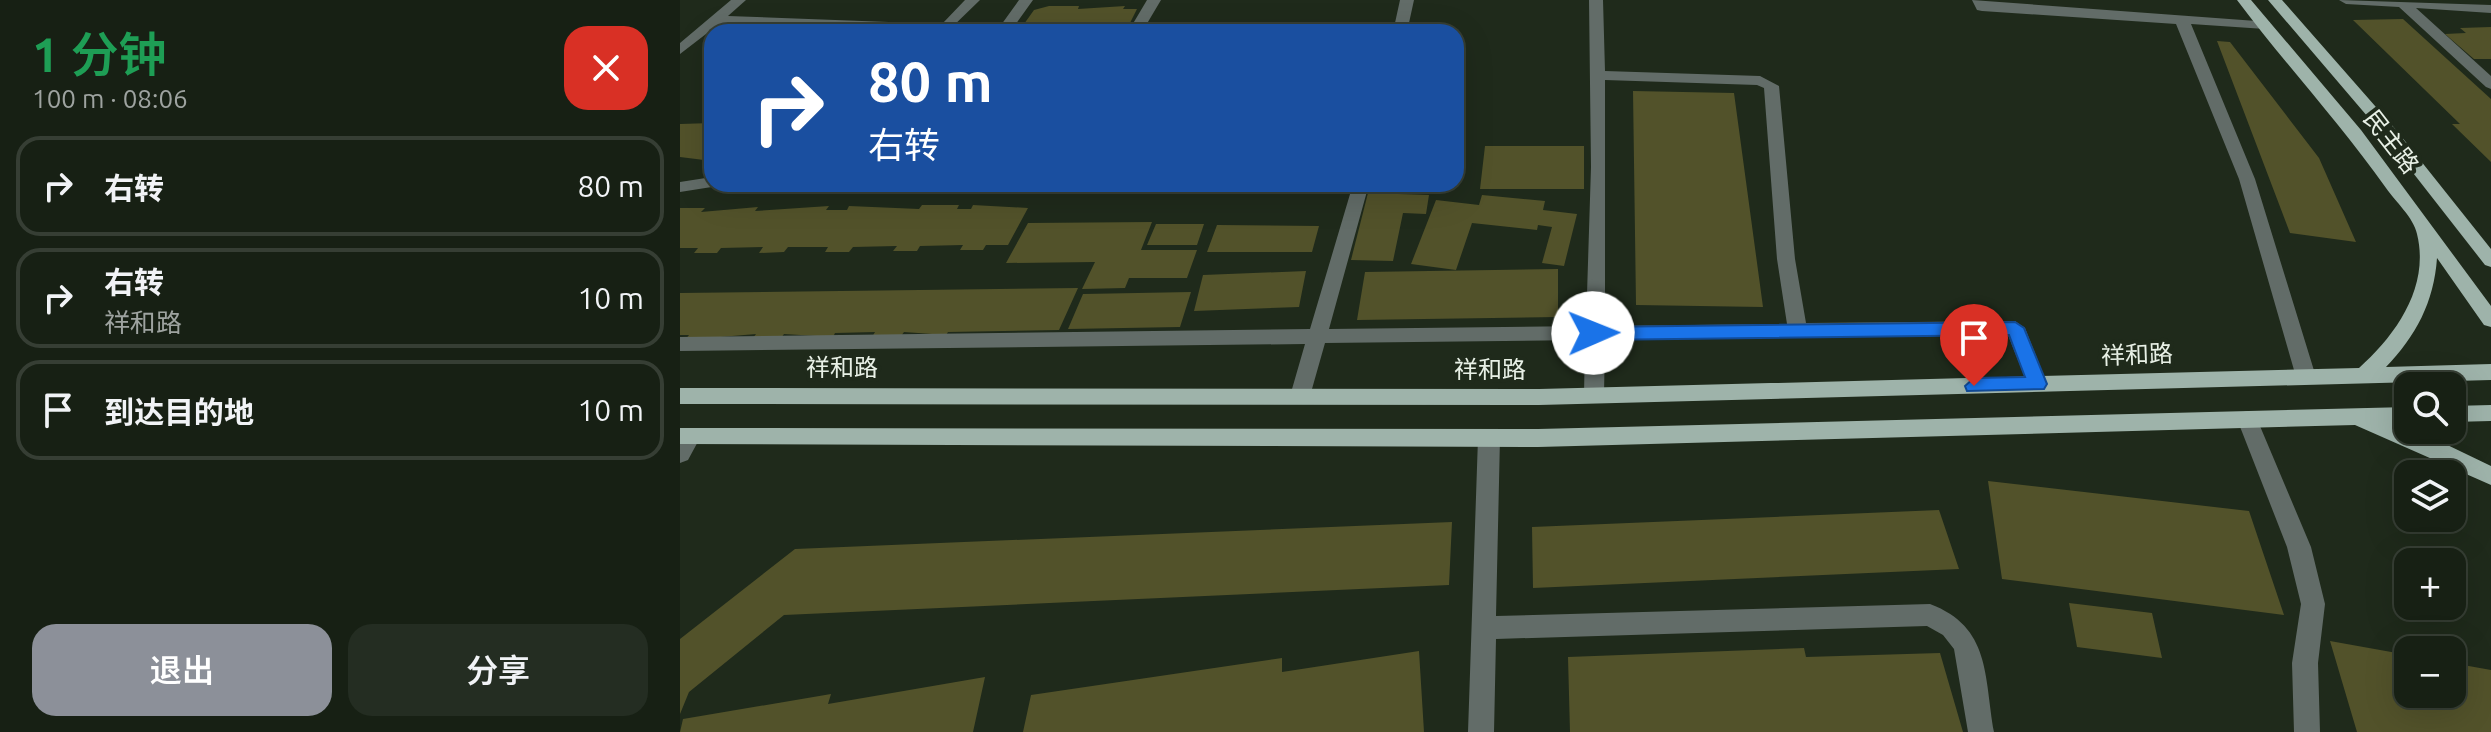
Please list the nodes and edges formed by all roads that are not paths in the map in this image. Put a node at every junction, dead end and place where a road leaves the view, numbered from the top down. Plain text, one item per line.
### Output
1 (739, 0) edge
2 (973, 0) edge
3 (1026, 0) edge
4 (1154, 0) edge
5 (1407, 0) edge
6 (1596, 0) edge
7 (1979, 0) edge
8 (2244, 0) edge
9 (2275, 0) edge
10 (2346, 0) edge
11 (2404, 5) junction
12 (2484, 6) edge
13 (715, 20) junction
14 (2182, 20) junction
15 (710, 24) edge
16 (830, 24) edge
17 (950, 24) edge
18 (1009, 24) edge
19 (1140, 24) edge
20 (1402, 24) edge
21 (2265, 25) junction
22 (704, 29) edge
23 (680, 50) edge
24 (1599, 75) junction
25 (2491, 84) edge
26 (704, 183) edge
27 (680, 187) edge
28 (1359, 192) edge
29 (2426, 228) junction
30 (2485, 248) edge
31 (2491, 261) edge
32 (2491, 320) edge
33 (1798, 331) junction
34 (1593, 333) junction
35 (1318, 337) junction
36 (680, 344) edge
37 (2491, 372) edge
38 (2364, 375) junction
39 (2306, 377) junction
40 (2037, 384) junction
41 (1594, 395) junction
42 (680, 396) edge
43 (1300, 396) junction
44 (2491, 413) edge
45 (2466, 414) edge
46 (2394, 415) edge
47 (2349, 417) junction
48 (2247, 419) junction
49 (1489, 438) junction
50 (683, 442) edge
51 (2491, 476) edge
52 (1484, 628) junction
53 (1481, 732) edge
54 (1981, 732) edge
55 (2307, 732) edge

1 - 13 street
2 - 17 street
3 - 18 street
4 - 19 street
5 - 20 street
6 - 24 street
7 - 14 street
8 - 21 main road, 民主路
9 - 30 main road, 民主路
10 - 11 street
11 - 12 street
11 - 25 street
13 - 15 street
13 - 16 street
14 - 21 street
14 - 39 street
21 - 29 main road, 民主路
22 - 23 street
24 - 33 street
24 - 34 street
26 - 27 street
28 - 35 street
29 - 32 main road, 民主路
29 - 38 main road
30 - 31 main road, 民主路
33 - 34 street
33 - 40 street
34 - 35 street
34 - 41 street
35 - 36 street
35 - 43 street
37 - 38 main road, 祥和路
38 - 39 main road, 祥和路
39 - 40 main road, 祥和路
40 - 41 main road, 祥和路
41 - 43 main road, 祥和路
42 - 43 main road, 祥和路
44 - 45 main road
46 - 47 main road
47 - 48 main road
47 - 51 main road
48 - 49 main road
48 - 55 street
49 - 50 main road
49 - 52 street
52 - 53 street
52 - 54 street

